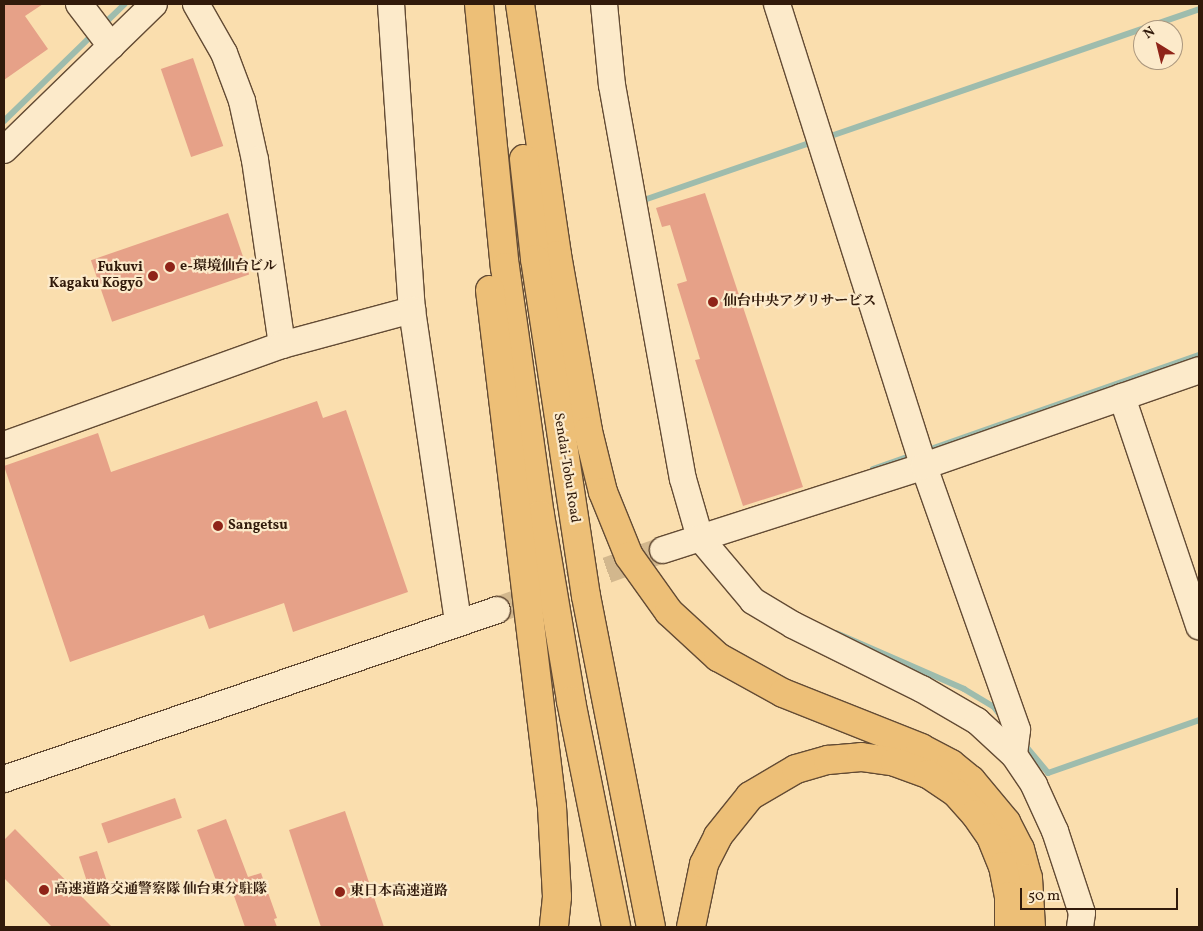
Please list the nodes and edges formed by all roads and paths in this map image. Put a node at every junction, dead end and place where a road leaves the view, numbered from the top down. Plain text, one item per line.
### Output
1 (78, 4) edge
2 (154, 4) edge
3 (196, 4) edge
4 (391, 4) edge
5 (479, 4) edge
6 (508, 4) edge
7 (520, 4) edge
8 (604, 4) edge
9 (777, 4) edge
10 (111, 46) junction
11 (490, 124) junction
12 (4, 150) edge
13 (412, 310) junction
14 (282, 345) junction
15 (1199, 370) edge
16 (1122, 397) junction
17 (4, 445) edge
18 (921, 457) junction
19 (700, 538) junction
20 (663, 550) tunnel mouth
21 (497, 610) tunnel mouth
22 (458, 623) junction
23 (1199, 626) edge
24 (1015, 743) junction
25 (4, 778) edge
26 (554, 927) edge
27 (616, 927) edge
28 (651, 927) edge
29 (691, 927) edge
30 (1009, 927) edge
31 (1031, 927) edge
32 (1080, 927) edge

1 - 10 street
2 - 10 street
3 - 14 street
4 - 13 street
5 - 11 highway
6 - 28 highway, Sendai-Tobu Road
7 - 31 highway
8 - 19 street
9 - 18 street
10 - 12 street
11 - 26 highway
11 - 27 highway
13 - 14 street
13 - 22 street
14 - 17 street
15 - 16 street
16 - 18 street
16 - 23 street
18 - 19 street
18 - 24 street
19 - 20 street
19 - 24 street
21 - 22 street
22 - 25 street
24 - 32 street
29 - 30 highway

